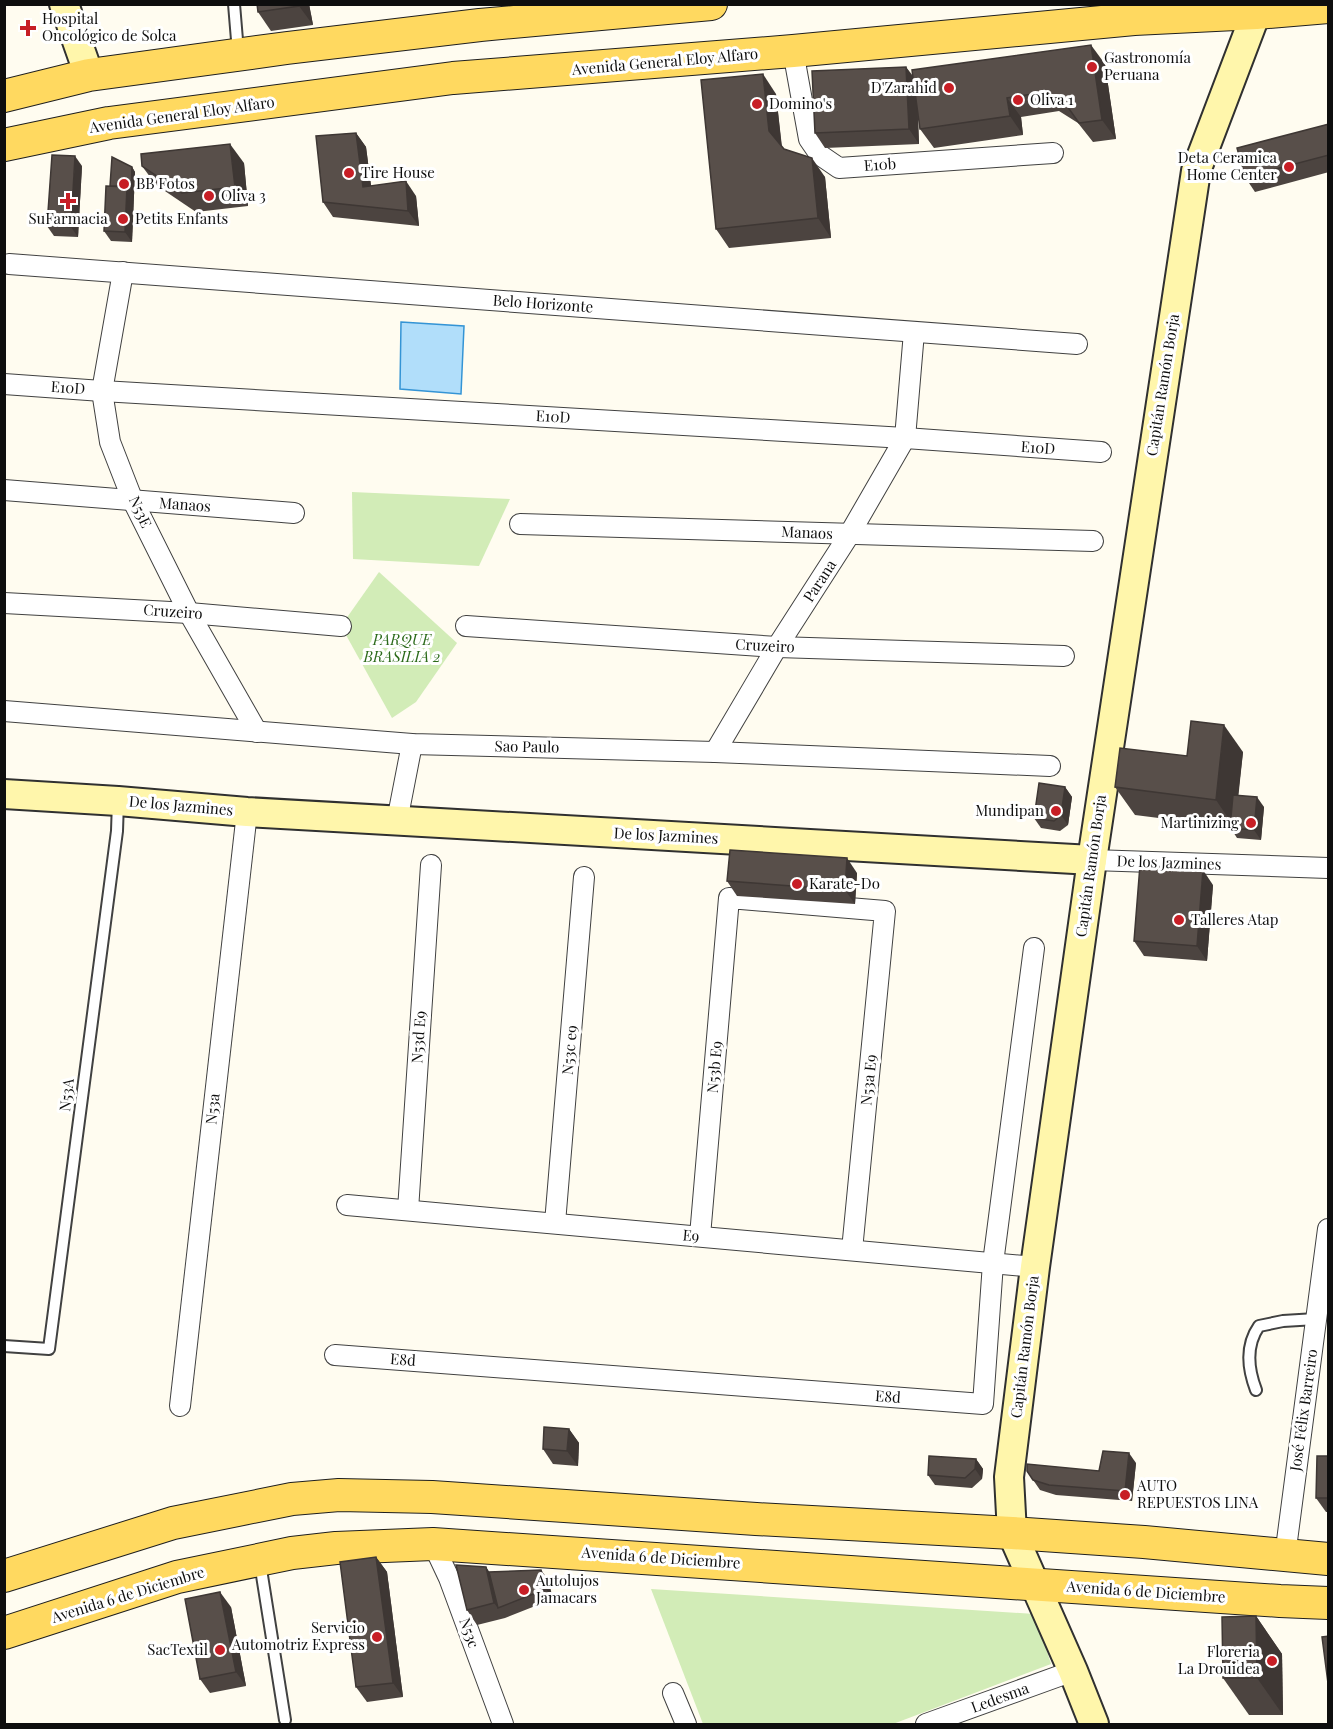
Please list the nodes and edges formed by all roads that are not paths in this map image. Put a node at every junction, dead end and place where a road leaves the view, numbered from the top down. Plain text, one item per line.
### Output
1 (64, 4) edge
2 (234, 4) edge
3 (711, 4) edge
4 (1329, 7) edge
5 (1259, 9) edge
6 (479, 15) edge
7 (793, 51) junction
8 (238, 54) junction
9 (89, 75) junction
10 (4, 96) edge
11 (4, 145) edge
12 (1053, 153) dead end
13 (9, 264) dead end
14 (123, 272) junction
15 (914, 332) junction
16 (1077, 344) dead end
17 (4, 384) edge
18 (102, 391) junction
19 (905, 438) junction
20 (1101, 452) dead end
21 (4, 490) edge
22 (133, 501) junction
23 (294, 513) dead end
24 (520, 524) dead end
25 (849, 535) junction
26 (1093, 541) dead end
27 (4, 603) edge
28 (189, 613) junction
29 (341, 626) dead end
30 (466, 626) dead end
31 (777, 647) junction
32 (1064, 656) dead end
33 (4, 711) edge
34 (257, 732) junction
35 (412, 744) junction
36 (716, 752) junction
37 (1050, 766) dead end
38 (4, 794) edge
39 (118, 801) junction
40 (247, 812) junction
41 (397, 821) junction
42 (1092, 860) junction
43 (431, 865) dead end
44 (1329, 868) edge
45 (584, 877) dead end
46 (729, 898) joint
47 (1034, 948) dead end
48 (347, 1204) dead end
49 (408, 1210) junction
50 (555, 1223) junction
51 (1329, 1228) edge
52 (700, 1236) junction
53 (852, 1250) junction
54 (993, 1263) junction
55 (1035, 1267) junction
56 (1321, 1307) edge
57 (4, 1346) edge
58 (335, 1355) dead end
59 (1256, 1390) dead end
60 (180, 1406) dead end
61 (1011, 1533) junction
62 (433, 1544) junction
63 (1285, 1556) junction
64 (260, 1559) junction
65 (1329, 1559) edge
66 (4, 1576) edge
67 (1035, 1584) junction
68 (1329, 1603) edge
69 (4, 1634) edge
70 (1073, 1671) junction
71 (673, 1693) dead end
72 (285, 1720) dead end
73 (502, 1725) edge
74 (686, 1725) edge
75 (926, 1725) edge
76 (1094, 1725) edge

1 - 9 street
2 - 8 lane
3 - 6 main road
4 - 5 main road, Avenida General Eloy Alfaro
5 - 7 main road, Avenida General Eloy Alfaro
5 - 42 street, Capitán Ramón Borja
6 - 8 main road
7 - 11 main road, Avenida General Eloy Alfaro
7 - 12 street, E10b
8 - 9 main road
9 - 10 main road
13 - 14 street, Belo Horizonte
14 - 15 street, Belo Horizonte
14 - 18 street, N53E
15 - 16 street, Belo Horizonte
15 - 19 street, Parana
17 - 18 street, E10D
18 - 19 street, E10D
18 - 22 street, N53E
19 - 20 street, E10D
19 - 25 street, Parana
21 - 22 street, Manaos
22 - 23 street, Manaos
22 - 28 street, N53E
24 - 25 street, Manaos
25 - 26 street, Manaos
25 - 31 street, Parana
27 - 28 street, Cruzeiro
28 - 29 street, Cruzeiro
28 - 34 street, N53E
30 - 31 street, Cruzeiro
31 - 32 street, Cruzeiro
31 - 36 street, Parana
33 - 34 street, Sao Paulo
34 - 35 street, Sao Paulo
35 - 36 street, Sao Paulo
35 - 41 street
36 - 37 street, Sao Paulo
38 - 39 street, De los Jazmines
39 - 40 street, De los Jazmines
39 - 57 lane, N53A
40 - 41 street, De los Jazmines
40 - 60 street, N53a
41 - 42 street, De los Jazmines
42 - 44 street, De los Jazmines
42 - 55 street, Capitán Ramón Borja
43 - 49 street, N53d E9
45 - 50 street, N53c e9
46 - 52 street, N53b E9
46 - 53 street, N53a E9
47 - 54 street, E8d
48 - 49 street, E9
49 - 50 street, E9
50 - 52 street, E9
51 - 56 street, José Félix Barreiro
52 - 53 street, E9
53 - 54 street, E9
54 - 55 street, E9
54 - 58 street, E8d
55 - 61 street, Capitán Ramón Borja
56 - 59 lane
56 - 63 street, José Félix Barreiro
61 - 63 main road
61 - 66 main road
61 - 67 street, Capitán Ramón Borja
62 - 64 main road, Avenida 6 de Diciembre
62 - 67 main road, Avenida 6 de Diciembre
62 - 73 street, N53c
63 - 65 main road
64 - 69 main road, Avenida 6 de Diciembre
64 - 72 lane
67 - 68 main road, Avenida 6 de Diciembre
67 - 70 street, Capitán Ramón Borja
70 - 75 street, Ledesma
70 - 76 street, Capitán Ramón Borja
71 - 74 street

